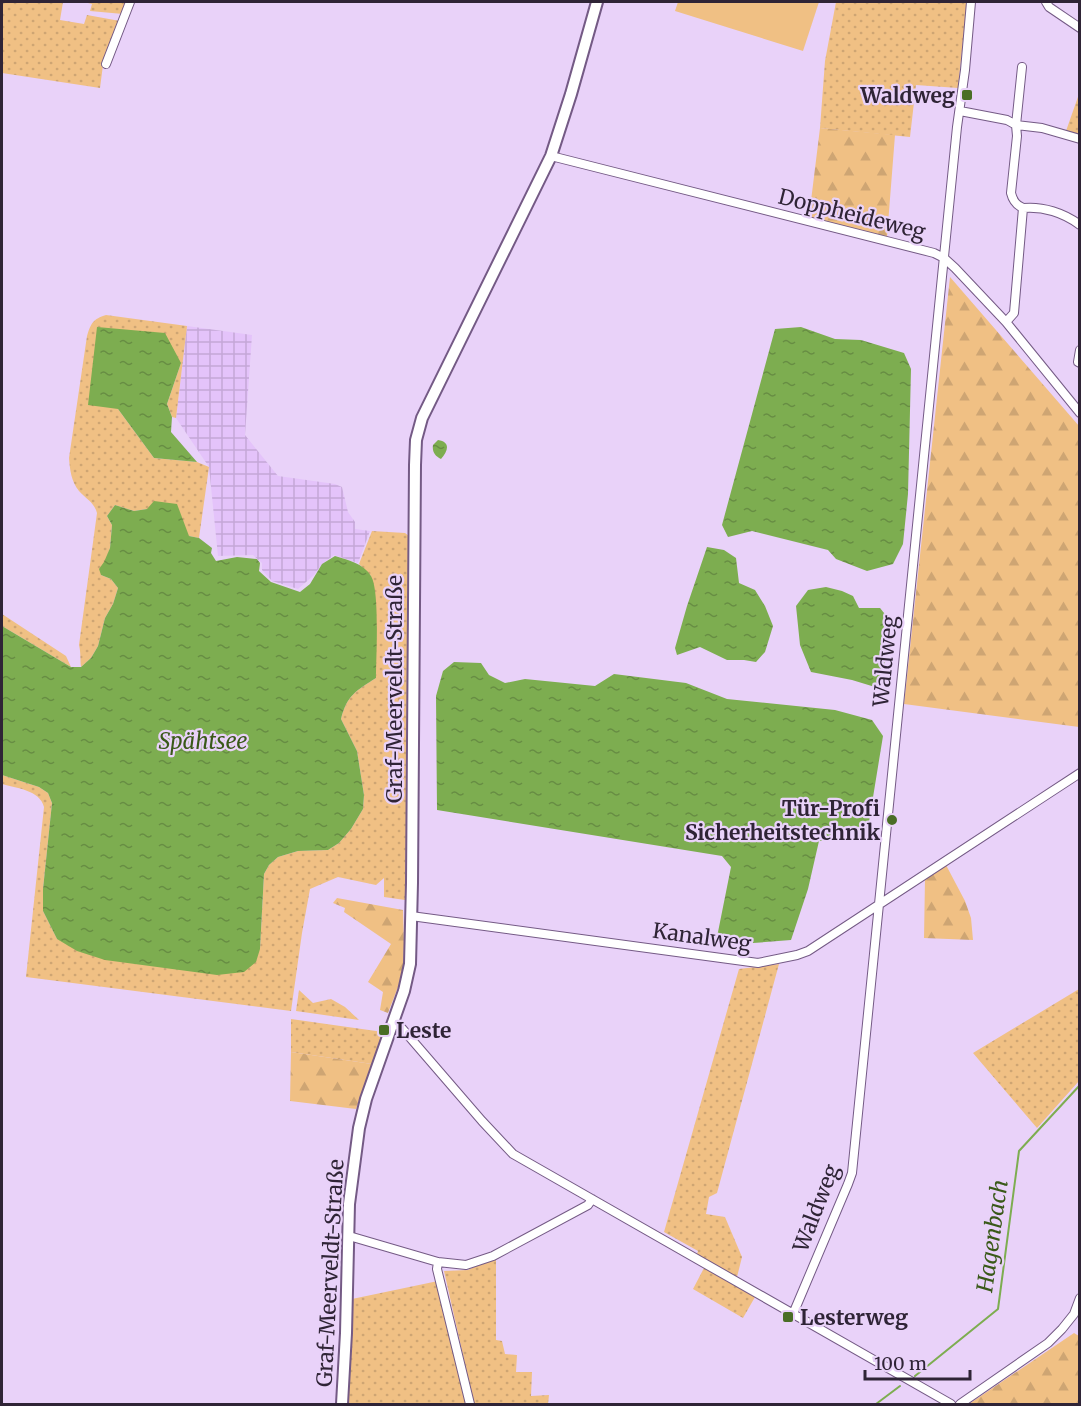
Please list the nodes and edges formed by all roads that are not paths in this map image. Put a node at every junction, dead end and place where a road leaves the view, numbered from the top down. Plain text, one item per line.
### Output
1 (130, 2) edge
2 (597, 2) edge
3 (971, 2) edge
4 (1046, 2) edge
5 (1080, 28) edge
6 (106, 64) dead end
7 (1022, 67) dead end
8 (960, 111) junction
9 (1016, 125) junction
10 (1080, 139) edge
11 (551, 156) junction
12 (1023, 208) junction
13 (1080, 225) edge
14 (944, 258) junction
15 (1006, 322) junction
16 (1080, 351) edge
17 (1080, 363) edge
18 (1080, 413) edge
19 (1080, 773) edge
20 (879, 904) junction
21 (411, 916) junction
22 (393, 1023) junction
23 (592, 1199) junction
24 (349, 1236) junction
25 (438, 1262) junction
26 (1080, 1298) edge
27 (793, 1314) junction
28 (342, 1404) edge
29 (470, 1404) edge
30 (951, 1404) edge
31 (960, 1404) edge

1 - 6 street
2 - 11 main road, Graf-Meerveldt-Straße
3 - 8 street, Waldweg
4 - 5 street
7 - 9 street
8 - 9 street
8 - 14 street, Waldweg
9 - 10 street
9 - 12 street
11 - 14 street, Doppheideweg
11 - 21 main road, Graf-Meerveldt-Straße
12 - 13 street
12 - 15 street
14 - 15 street, Doppheideweg
14 - 20 street, Waldweg
15 - 18 street, Doppheideweg
16 - 17 street
19 - 20 street, Kanalweg
20 - 21 street, Kanalweg
20 - 27 street, Waldweg
21 - 22 main road, Graf-Meerveldt-Straße
22 - 23 street
22 - 24 main road, Graf-Meerveldt-Straße
23 - 25 street
23 - 27 street
24 - 25 street
24 - 28 main road, Graf-Meerveldt-Straße
25 - 29 street
26 - 31 street
27 - 30 street

